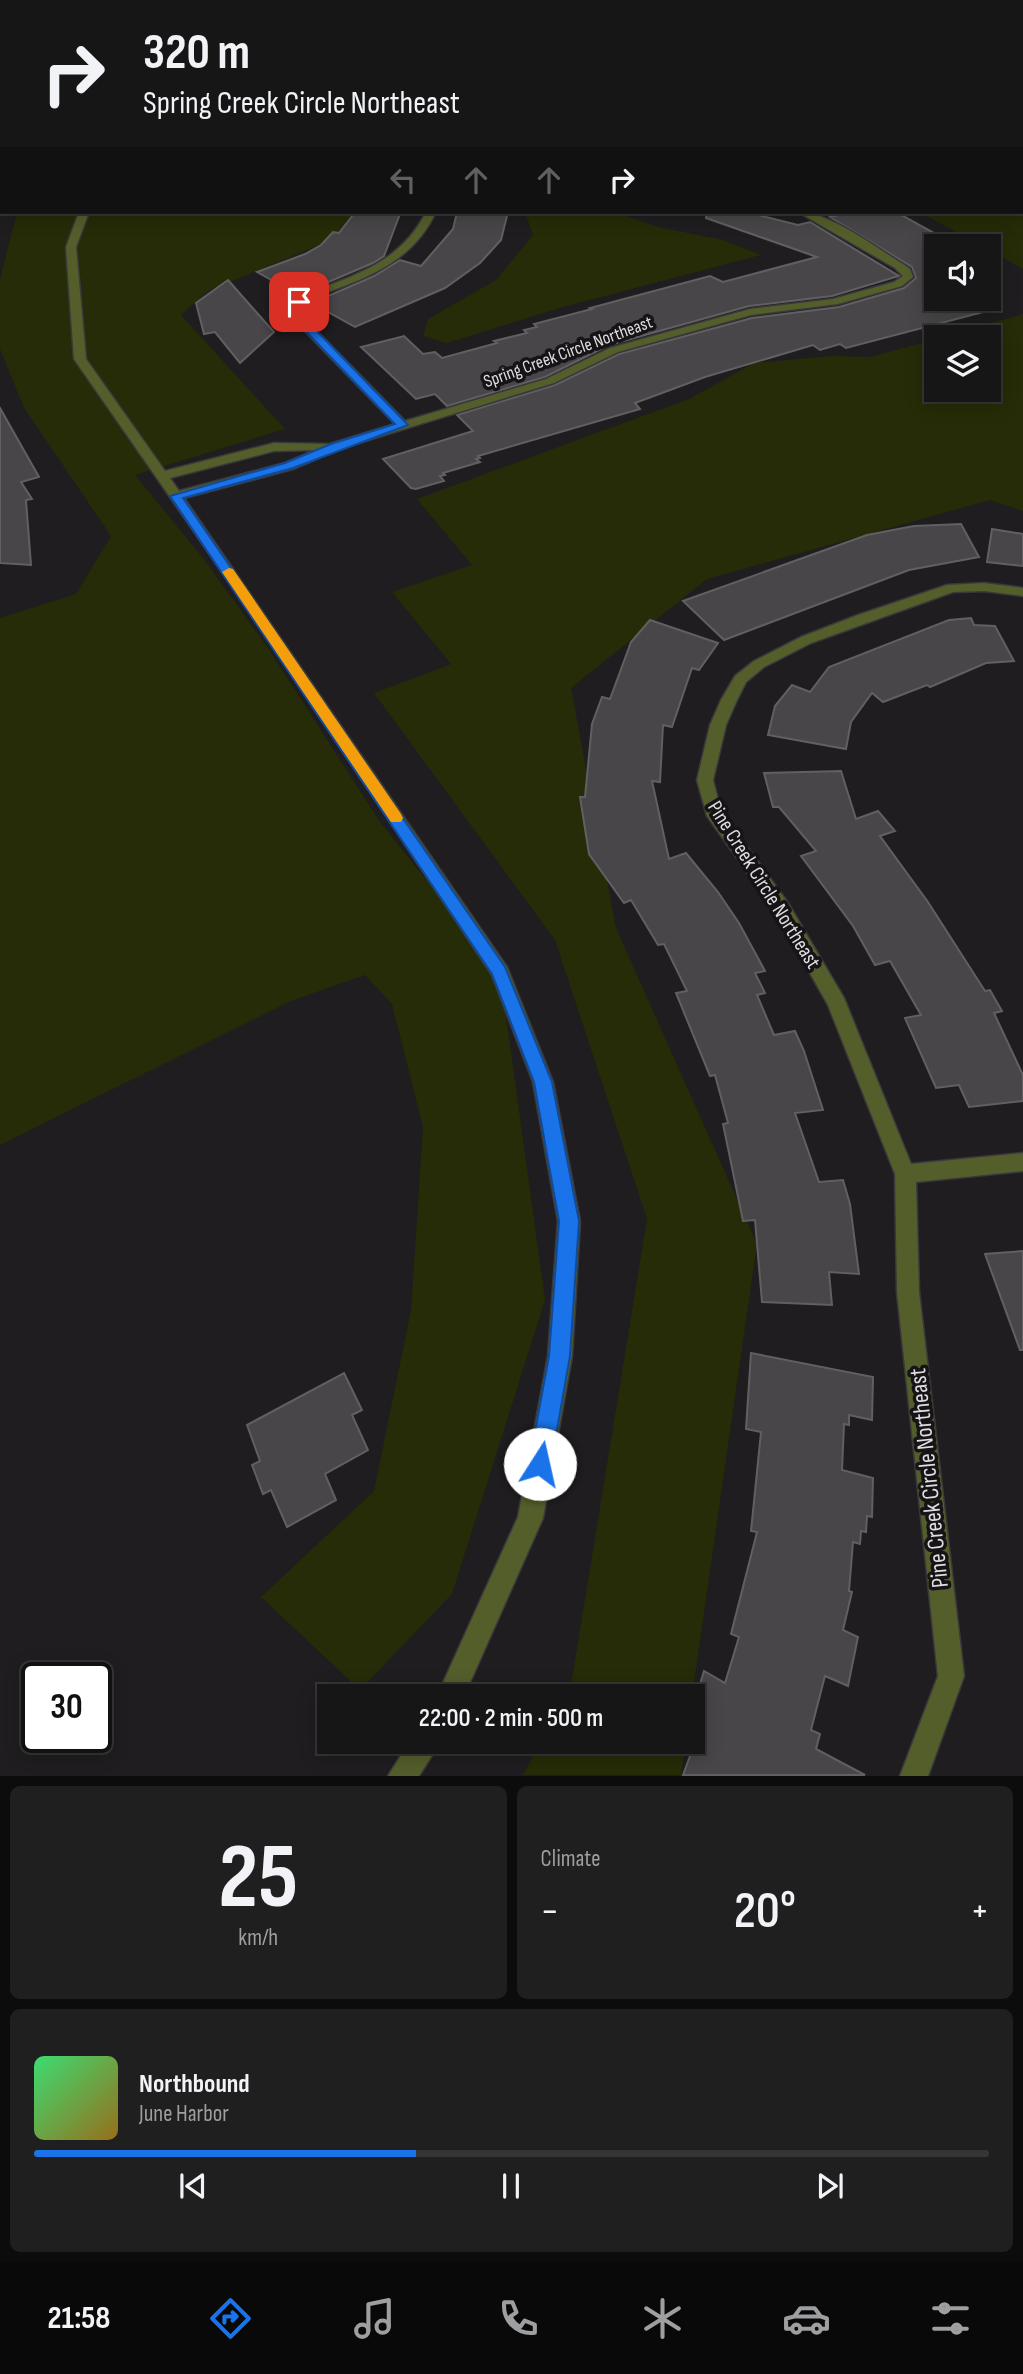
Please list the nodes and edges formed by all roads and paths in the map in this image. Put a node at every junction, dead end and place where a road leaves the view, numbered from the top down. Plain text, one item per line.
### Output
1 (83, 214) edge
2 (429, 214) edge
3 (808, 214) edge
4 (402, 425) junction
5 (335, 446) junction
6 (248, 453) junction
7 (264, 472) junction
8 (162, 476) junction
9 (176, 496) junction
10 (1023, 592) edge
11 (1023, 1163) edge
12 (905, 1174) junction
13 (455, 1684) edge
14 (417, 1754) edge
15 (402, 1776) edge
16 (914, 1776) edge

1 - 8 street
2 - 4 street
3 - 4 street, Spring Creek Circle Northeast
4 - 5 street, Spring Creek Circle Northeast
5 - 6 street, Spring Creek Circle Northeast
5 - 7 street, Spring Creek Circle Northeast
6 - 7 street
6 - 8 street, Spring Creek Circle Northeast
7 - 9 street, Spring Creek Circle Northeast
8 - 9 street
9 - 13 street
10 - 12 street, Pine Creek Circle Northeast
11 - 12 street
12 - 16 street, Pine Creek Circle Northeast
14 - 15 street

